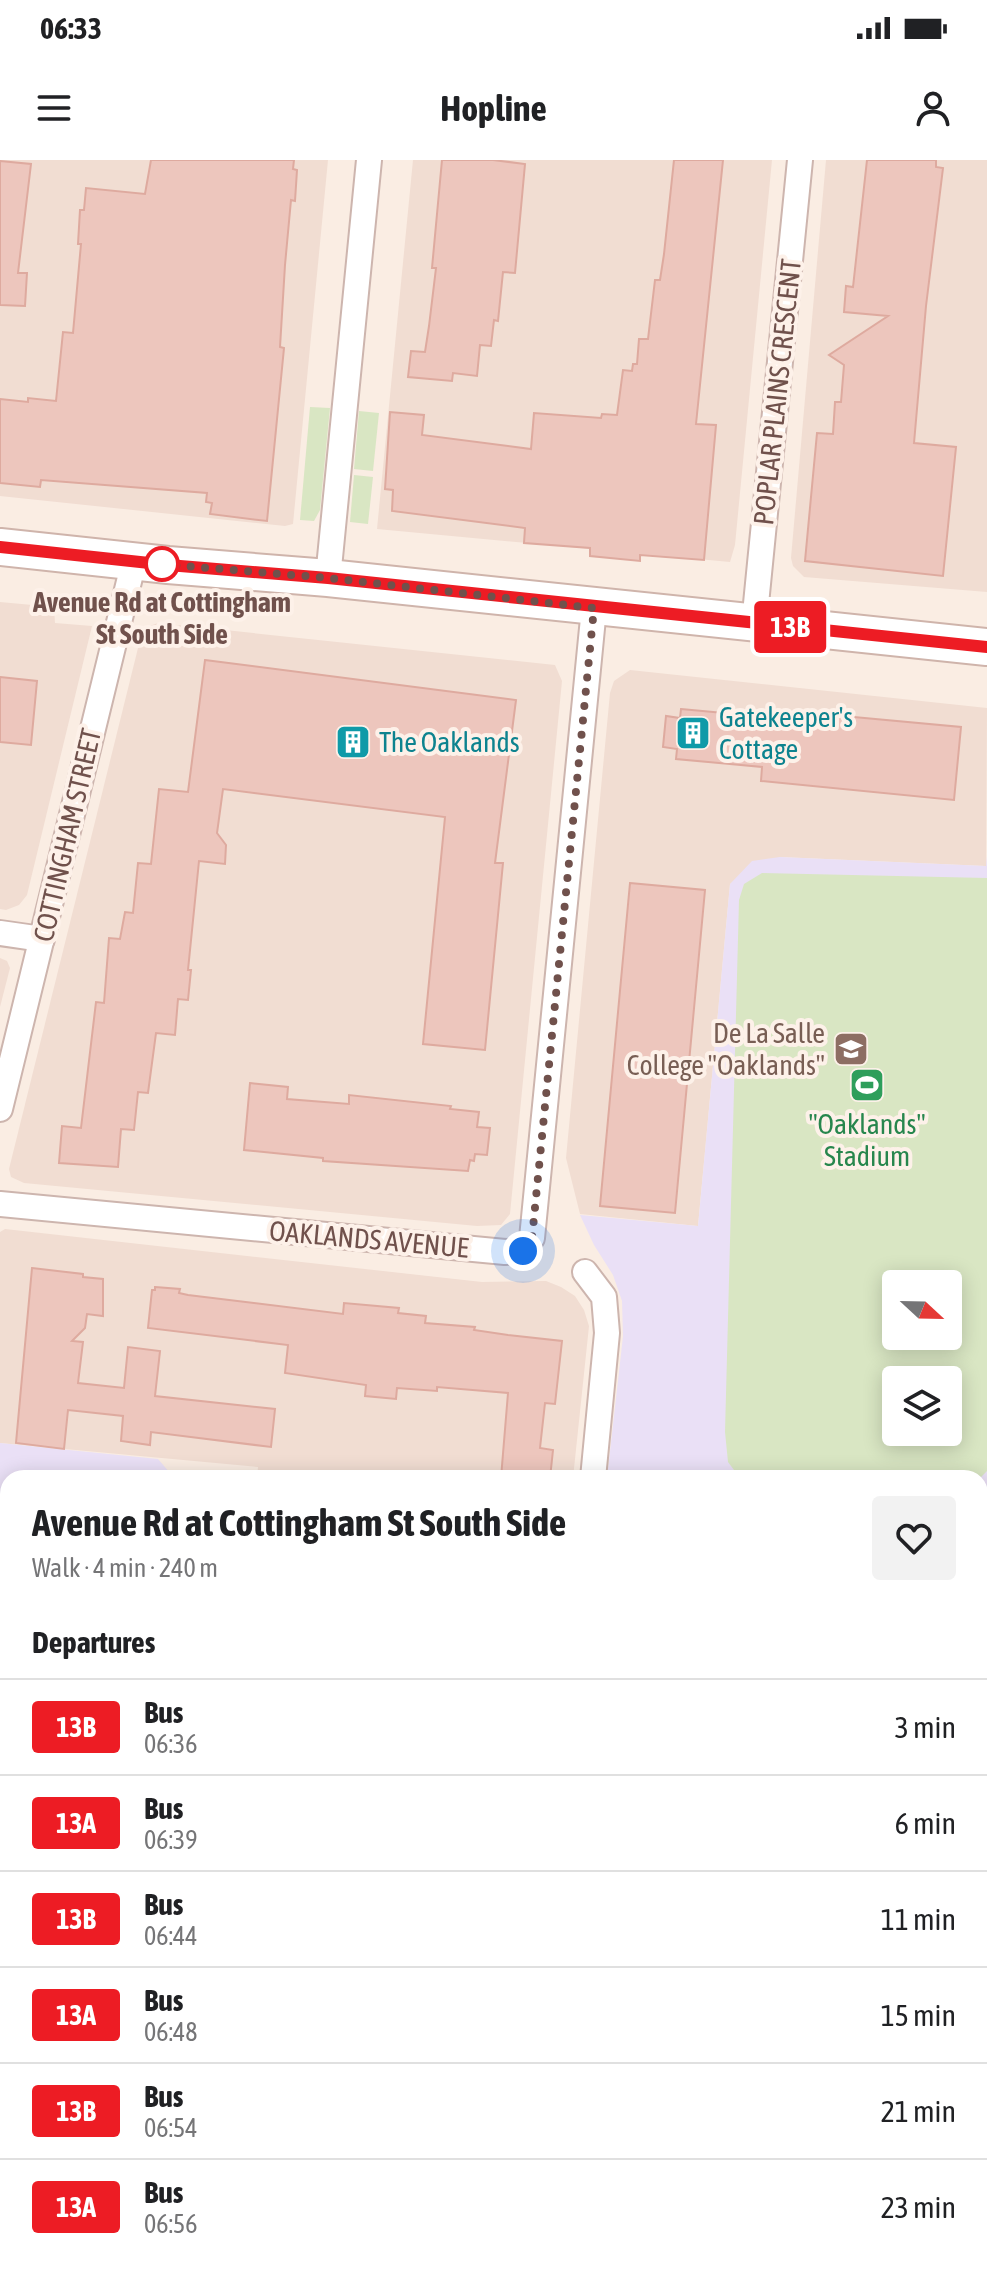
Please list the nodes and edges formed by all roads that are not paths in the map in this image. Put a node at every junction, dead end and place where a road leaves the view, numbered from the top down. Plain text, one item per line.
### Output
1 (369, 160) edge
2 (800, 160) edge
3 (0, 547) edge
4 (134, 561) junction
5 (328, 578) junction
6 (594, 608) junction
7 (754, 624) junction
8 (987, 647) edge
9 (0, 933) edge
10 (42, 939) junction
11 (0, 1109) edge
12 (0, 1204) edge
13 (585, 1272) dead end
14 (594, 1470) edge

1 - 5 street
2 - 7 street, POPLAR PLAINS CRESCENT
3 - 4 main road
4 - 5 main road
4 - 10 street, COTTINGHAM STREET
5 - 6 main road
6 - 7 main road
6 - 12 street, OAKLANDS AVENUE
7 - 8 main road
9 - 10 street
10 - 11 street, COTTINGHAM STREET
13 - 14 street

